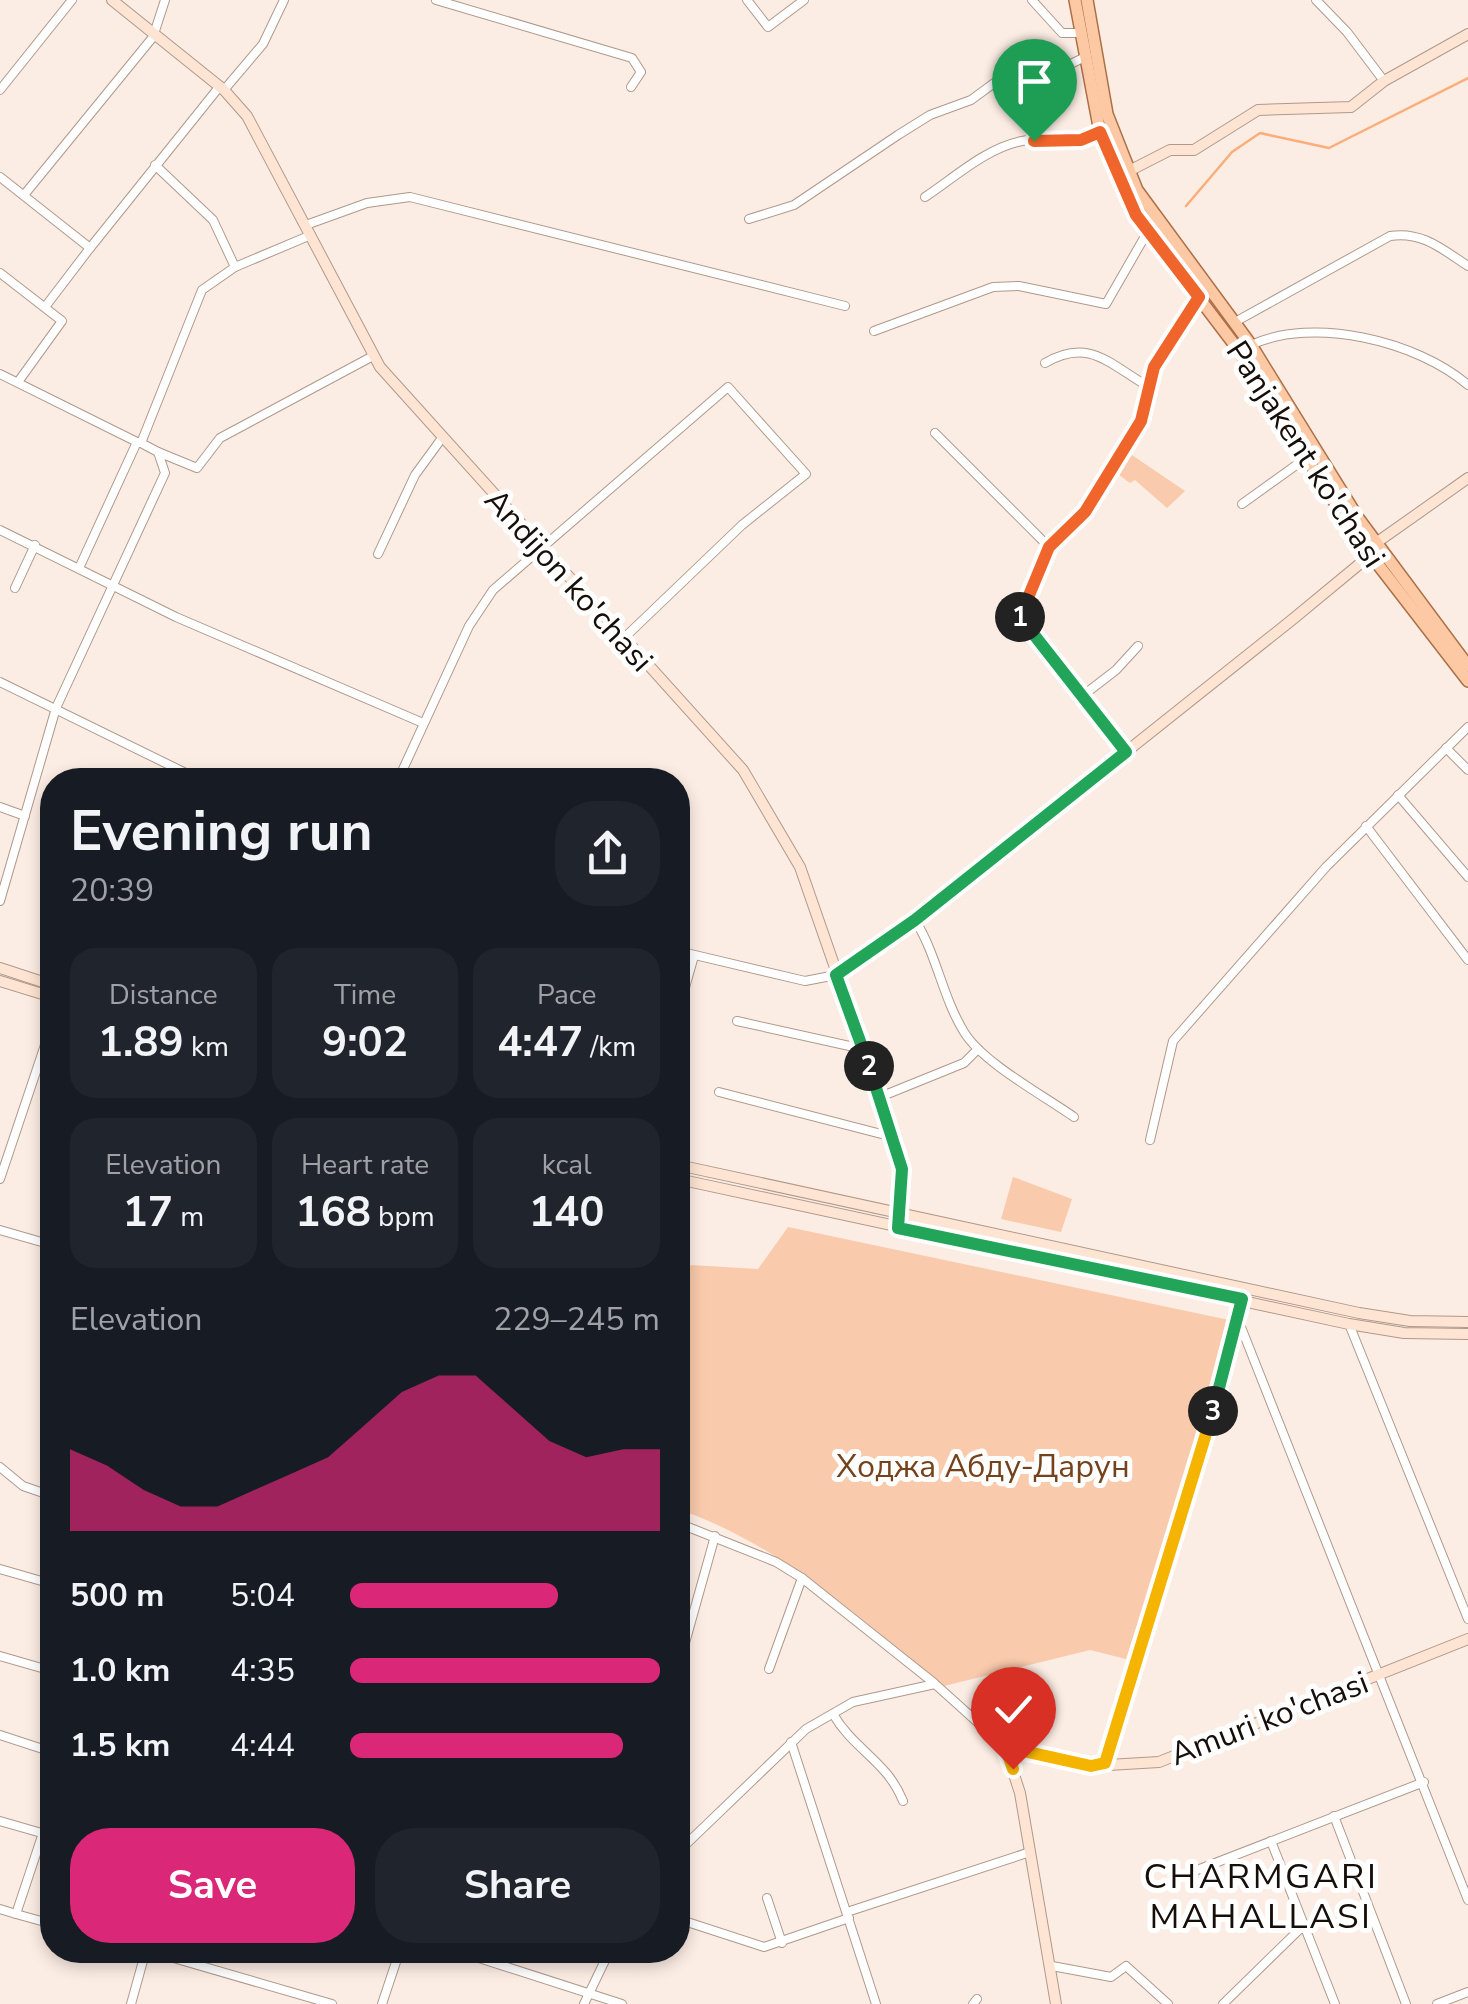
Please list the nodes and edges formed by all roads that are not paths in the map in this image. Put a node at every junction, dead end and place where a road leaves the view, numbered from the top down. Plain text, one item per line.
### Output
1 (72, 0) edge
2 (112, 0) edge
3 (165, 0) edge
4 (284, 0) edge
5 (436, 0) edge
6 (747, 0) edge
7 (804, 0) edge
8 (1032, 0) edge
9 (1074, 0) edge
10 (1087, 0) edge
11 (1316, 0) edge
12 (1079, 33) junction
13 (1468, 34) edge
14 (153, 37) junction
15 (1082, 58) junction
16 (1384, 82) junction
17 (631, 87) dead end
18 (222, 88) junction
19 (0, 90) edge
20 (1100, 132) junction
21 (155, 165) junction
22 (1127, 172) junction
23 (0, 177) edge
24 (24, 194) junction
25 (925, 197) dead end
26 (750, 220) dead end
27 (308, 230) junction
28 (1148, 232) junction
29 (90, 248) junction
30 (1468, 266) edge
31 (235, 267) junction
32 (0, 273) edge
33 (1199, 297) junction
34 (845, 306) dead end
35 (45, 307) junction
36 (1234, 322) junction
37 (874, 331) dead end
38 (1251, 345) junction
39 (374, 356) junction
40 (1046, 363) dead end
41 (0, 374) edge
42 (18, 382) junction
43 (1468, 385) edge
44 (1149, 387) junction
45 (935, 433) dead end
46 (442, 438) junction
47 (139, 442) junction
48 (158, 452) junction
49 (1306, 458) junction
50 (1468, 478) edge
51 (1242, 504) dead end
52 (0, 530) edge
53 (35, 545) junction
54 (1049, 547) junction
55 (1372, 548) junction
56 (541, 550) junction
57 (378, 554) dead end
58 (80, 566) junction
59 (114, 586) junction
60 (15, 588) dead end
61 (622, 638) junction
62 (1138, 646) dead end
63 (1468, 666) edge
64 (1468, 681) edge
65 (0, 682) edge
66 (1081, 697) junction
67 (56, 708) junction
68 (423, 723) junction
69 (1468, 727) edge
70 (1446, 748) junction
71 (1126, 752) junction
72 (176, 768) edge
73 (403, 768) edge
74 (1468, 770) edge
75 (1398, 795) junction
76 (0, 807) edge
77 (25, 816) junction
78 (1366, 826) junction
79 (1468, 878) edge
80 (2, 884) edge
81 (0, 901) edge
82 (915, 920) junction
83 (690, 954) edge
84 (694, 956) junction
85 (1468, 960) edge
86 (0, 968) edge
87 (690, 970) edge
88 (836, 975) junction
89 (0, 981) edge
90 (40, 981) edge
91 (40, 993) edge
92 (736, 1021) dead end
93 (863, 1049) junction
94 (978, 1049) junction
95 (40, 1060) edge
96 (718, 1092) dead end
97 (880, 1097) junction
98 (1074, 1117) dead end
99 (894, 1138) junction
100 (1150, 1140) dead end
101 (690, 1168) edge
102 (0, 1178) edge
103 (690, 1182) edge
104 (900, 1215) junction
105 (898, 1228) junction
106 (0, 1230) edge
107 (40, 1241) edge
108 (1244, 1293) junction
109 (1236, 1317) junction
110 (1468, 1322) edge
111 (1350, 1324) junction
112 (1468, 1334) edge
113 (0, 1467) edge
114 (40, 1492) edge
115 (690, 1527) edge
116 (715, 1536) junction
117 (0, 1569) edge
118 (802, 1578) junction
119 (40, 1581) edge
120 (1468, 1619) edge
121 (690, 1625) edge
122 (1468, 1639) edge
123 (0, 1656) edge
124 (40, 1668) edge
125 (769, 1670) dead end
126 (1382, 1674) junction
127 (935, 1684) junction
128 (833, 1714) junction
129 (0, 1735) edge
130 (791, 1742) junction
131 (1005, 1747) junction
132 (40, 1748) edge
133 (1105, 1763) junction
134 (1424, 1782) junction
135 (904, 1801) dead end
136 (1334, 1816) junction
137 (0, 1821) edge
138 (40, 1832) edge
139 (690, 1840) edge
140 (1271, 1840) junction
141 (1030, 1852) junction
142 (40, 1854) edge
143 (1192, 1872) dead end
144 (767, 1898) dead end
145 (1468, 1900) edge
146 (0, 1909) edge
147 (16, 1914) junction
148 (848, 1915) junction
149 (40, 1921) edge
150 (690, 1924) edge
151 (1304, 1925) junction
152 (782, 1943) junction
153 (142, 1963) edge
154 (191, 1963) edge
155 (396, 1963) edge
156 (499, 1963) edge
157 (604, 1963) edge
158 (1052, 1966) junction
159 (1468, 1992) edge
160 (588, 1994) junction
161 (131, 2004) edge
162 (332, 2004) edge
163 (382, 2004) edge
164 (584, 2004) edge
165 (622, 2004) edge
166 (876, 2004) edge
167 (1056, 2004) edge
168 (1168, 2004) edge
169 (1223, 2004) edge
170 (1335, 2004) edge
171 (1406, 2004) edge
172 (1437, 2004) edge

1 - 19 street
2 - 14 street, Andijon ko'chasi
3 - 14 street
4 - 18 street
5 - 17 street
6 - 7 street
8 - 12 street
9 - 12 main road, Panjakent ko'chasi
10 - 22 main road, Panjakent ko'chasi
11 - 16 street
12 - 15 main road, Panjakent ko'chasi
13 - 16 street
14 - 18 street, Andijon ko'chasi
14 - 24 street
15 - 20 main road, Panjakent ko'chasi
15 - 26 street
16 - 22 street
18 - 21 street
18 - 27 street, Andijon ko'chasi
20 - 25 street
20 - 28 main road, Panjakent ko'chasi
21 - 29 street
21 - 31 street
22 - 36 main road, Panjakent ko'chasi
23 - 24 street
24 - 29 street
27 - 31 street
27 - 34 street
27 - 39 street, Andijon ko'chasi
28 - 33 main road, Panjakent ko'chasi
28 - 37 street
29 - 35 street
30 - 36 street
31 - 47 street
32 - 35 street
33 - 44 street
33 - 49 main road, Panjakent ko'chasi
35 - 42 street
36 - 38 main road, Panjakent ko'chasi
38 - 43 street
38 - 55 main road, Panjakent ko'chasi
39 - 46 street, Andijon ko'chasi
39 - 48 street
40 - 44 street
41 - 42 street
42 - 47 street
44 - 54 street
45 - 54 street
46 - 56 street, Andijon ko'chasi
46 - 57 street
47 - 48 street
47 - 58 street
48 - 59 street
49 - 51 street
49 - 55 main road, Panjakent ko'chasi
50 - 55 street
52 - 53 street
53 - 58 street
53 - 60 street
54 - 66 street
55 - 63 main road, Panjakent ko'chasi
55 - 64 main road, Panjakent ko'chasi
55 - 71 street
56 - 61 street, Andijon ko'chasi
56 - 61 street
56 - 68 street
58 - 59 street
59 - 67 street
59 - 68 street
61 - 88 street, Andijon ko'chasi
62 - 66 street
65 - 67 street
66 - 71 street
67 - 72 street
67 - 77 street
68 - 73 street
69 - 70 street
70 - 74 street
70 - 75 street
71 - 82 street
75 - 78 street
75 - 79 street
76 - 77 street
77 - 80 street
78 - 85 street
78 - 100 street
80 - 81 street
82 - 88 street
82 - 94 street
83 - 84 street
84 - 87 street
84 - 88 street
86 - 90 street
88 - 93 street, Andijon ko'chasi
89 - 91 street
92 - 93 street
93 - 97 street, Andijon ko'chasi
94 - 97 street
94 - 98 street
95 - 102 street
96 - 99 street
97 - 99 street, Andijon ko'chasi
99 - 104 street, Andijon ko'chasi
101 - 104 street
103 - 105 street
104 - 105 street, Andijon ko'chasi
104 - 108 street
105 - 108 street
106 - 107 street
108 - 109 street
108 - 110 street
108 - 111 street
109 - 126 street
109 - 133 street
111 - 112 street
111 - 120 street
113 - 114 street
115 - 116 street
116 - 118 street
116 - 121 street
117 - 119 street
118 - 125 street
118 - 127 street
122 - 126 street, Amuri ko'chasi
123 - 124 street
126 - 133 street, Amuri ko'chasi
126 - 134 street
127 - 128 street
127 - 131 street
128 - 130 street
128 - 135 street
129 - 132 street
130 - 139 street
130 - 148 street
131 - 133 street, Amuri ko'chasi
131 - 141 street
134 - 136 street
134 - 145 street
136 - 140 street
136 - 171 street
137 - 138 street
140 - 143 street
140 - 151 street
141 - 148 street
141 - 158 street
142 - 147 street
144 - 152 street
146 - 147 street
147 - 149 street
148 - 152 street
148 - 166 street
150 - 152 street
151 - 169 street
151 - 170 street
153 - 161 street
154 - 162 street
155 - 163 street
156 - 160 street
157 - 160 street
158 - 167 street
158 - 168 street
159 - 172 street
160 - 164 street
160 - 165 street

